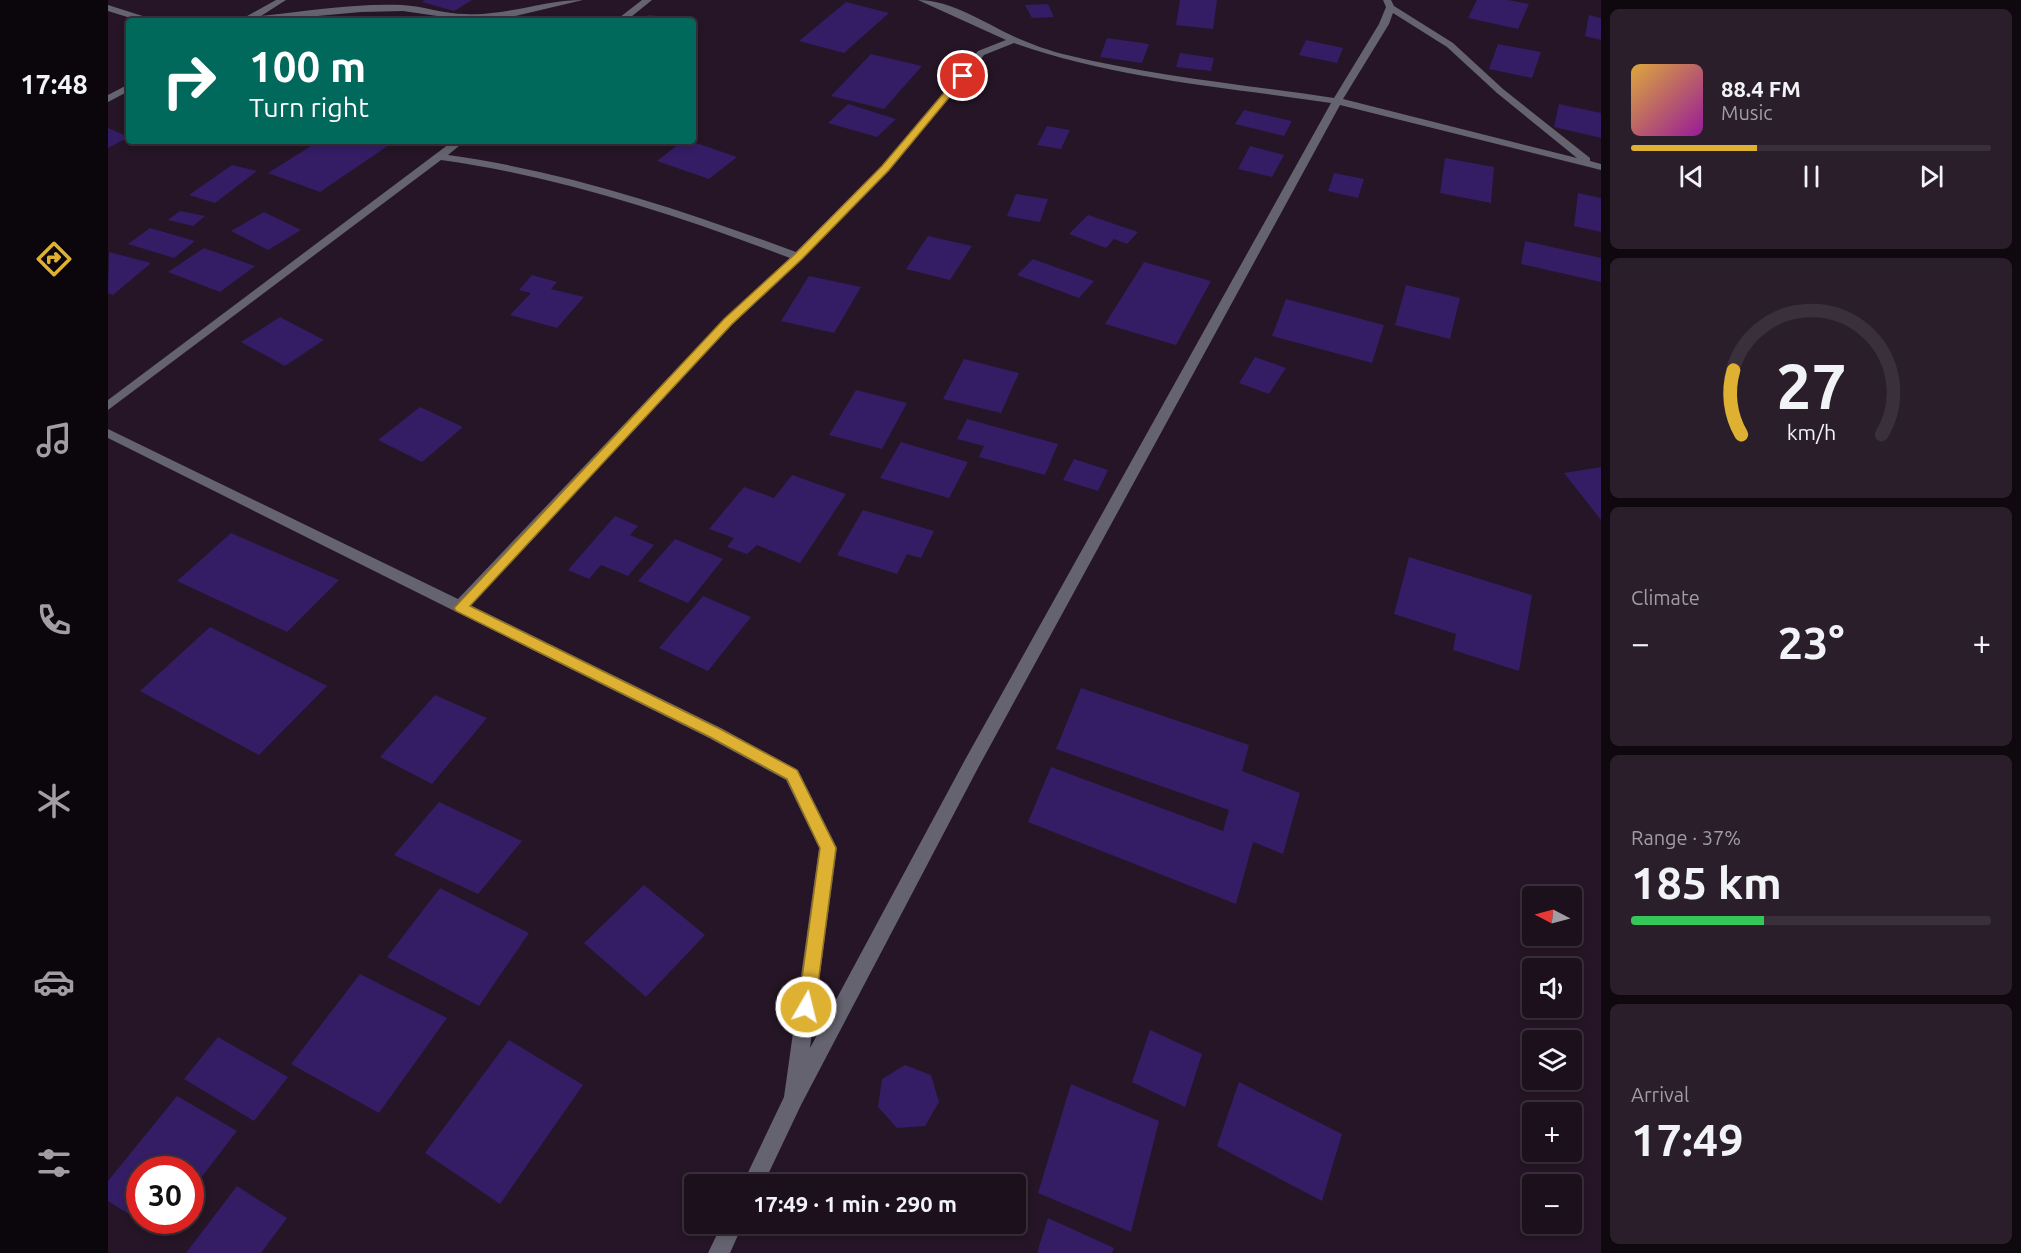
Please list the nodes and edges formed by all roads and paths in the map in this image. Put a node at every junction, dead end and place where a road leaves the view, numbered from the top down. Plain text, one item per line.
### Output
1 (282, 0) edge
2 (579, 0) edge
3 (648, 0) edge
4 (922, 0) edge
5 (1389, 4) edge
6 (108, 8) edge
7 (140, 18) edge
8 (249, 18) edge
9 (273, 18) edge
10 (624, 18) edge
11 (1014, 40) junction
12 (126, 89) edge
13 (108, 99) edge
14 (1337, 101) junction
15 (453, 144) edge
16 (440, 157) junction
17 (1596, 165) edge
18 (798, 257) junction
19 (108, 406) edge
20 (108, 433) edge
21 (460, 608) junction
22 (794, 1098) junction
23 (757, 1174) edge
24 (728, 1234) edge
25 (719, 1253) edge

1 - 8 street
2 - 9 street
3 - 10 street
4 - 11 street
5 - 14 street
5 - 17 street
6 - 7 street
11 - 14 street
11 - 18 street
12 - 13 street
14 - 17 street
14 - 22 street
15 - 16 street
16 - 18 street
16 - 19 street
18 - 21 street
20 - 21 street
21 - 22 street
22 - 23 street
24 - 25 street

